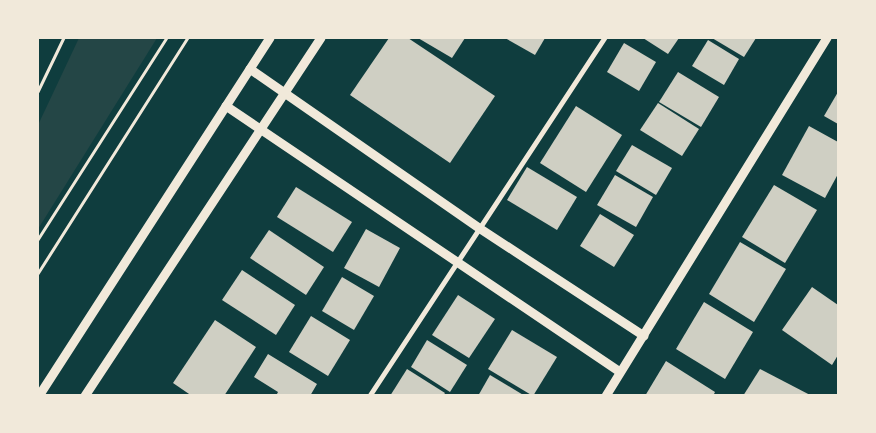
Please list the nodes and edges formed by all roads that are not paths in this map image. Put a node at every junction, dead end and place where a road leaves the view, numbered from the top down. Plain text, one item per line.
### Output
1 (270, 38) edge
2 (321, 38) edge
3 (605, 38) edge
4 (827, 38) edge
5 (250, 69) junction
6 (285, 94) junction
7 (226, 106) junction
8 (261, 129) junction
9 (479, 228) junction
10 (456, 262) junction
11 (644, 336) junction
12 (620, 372) junction
13 (39, 396) edge
14 (86, 396) edge
15 (370, 396) edge
16 (606, 396) edge

1 - 5 street
2 - 6 street
3 - 9 street
4 - 11 street
5 - 6 street
5 - 7 street
6 - 8 street
6 - 9 street
7 - 8 street
7 - 13 street
8 - 10 street
8 - 14 street
9 - 10 street
9 - 11 street
10 - 12 street
10 - 15 street
11 - 12 street
12 - 16 street

